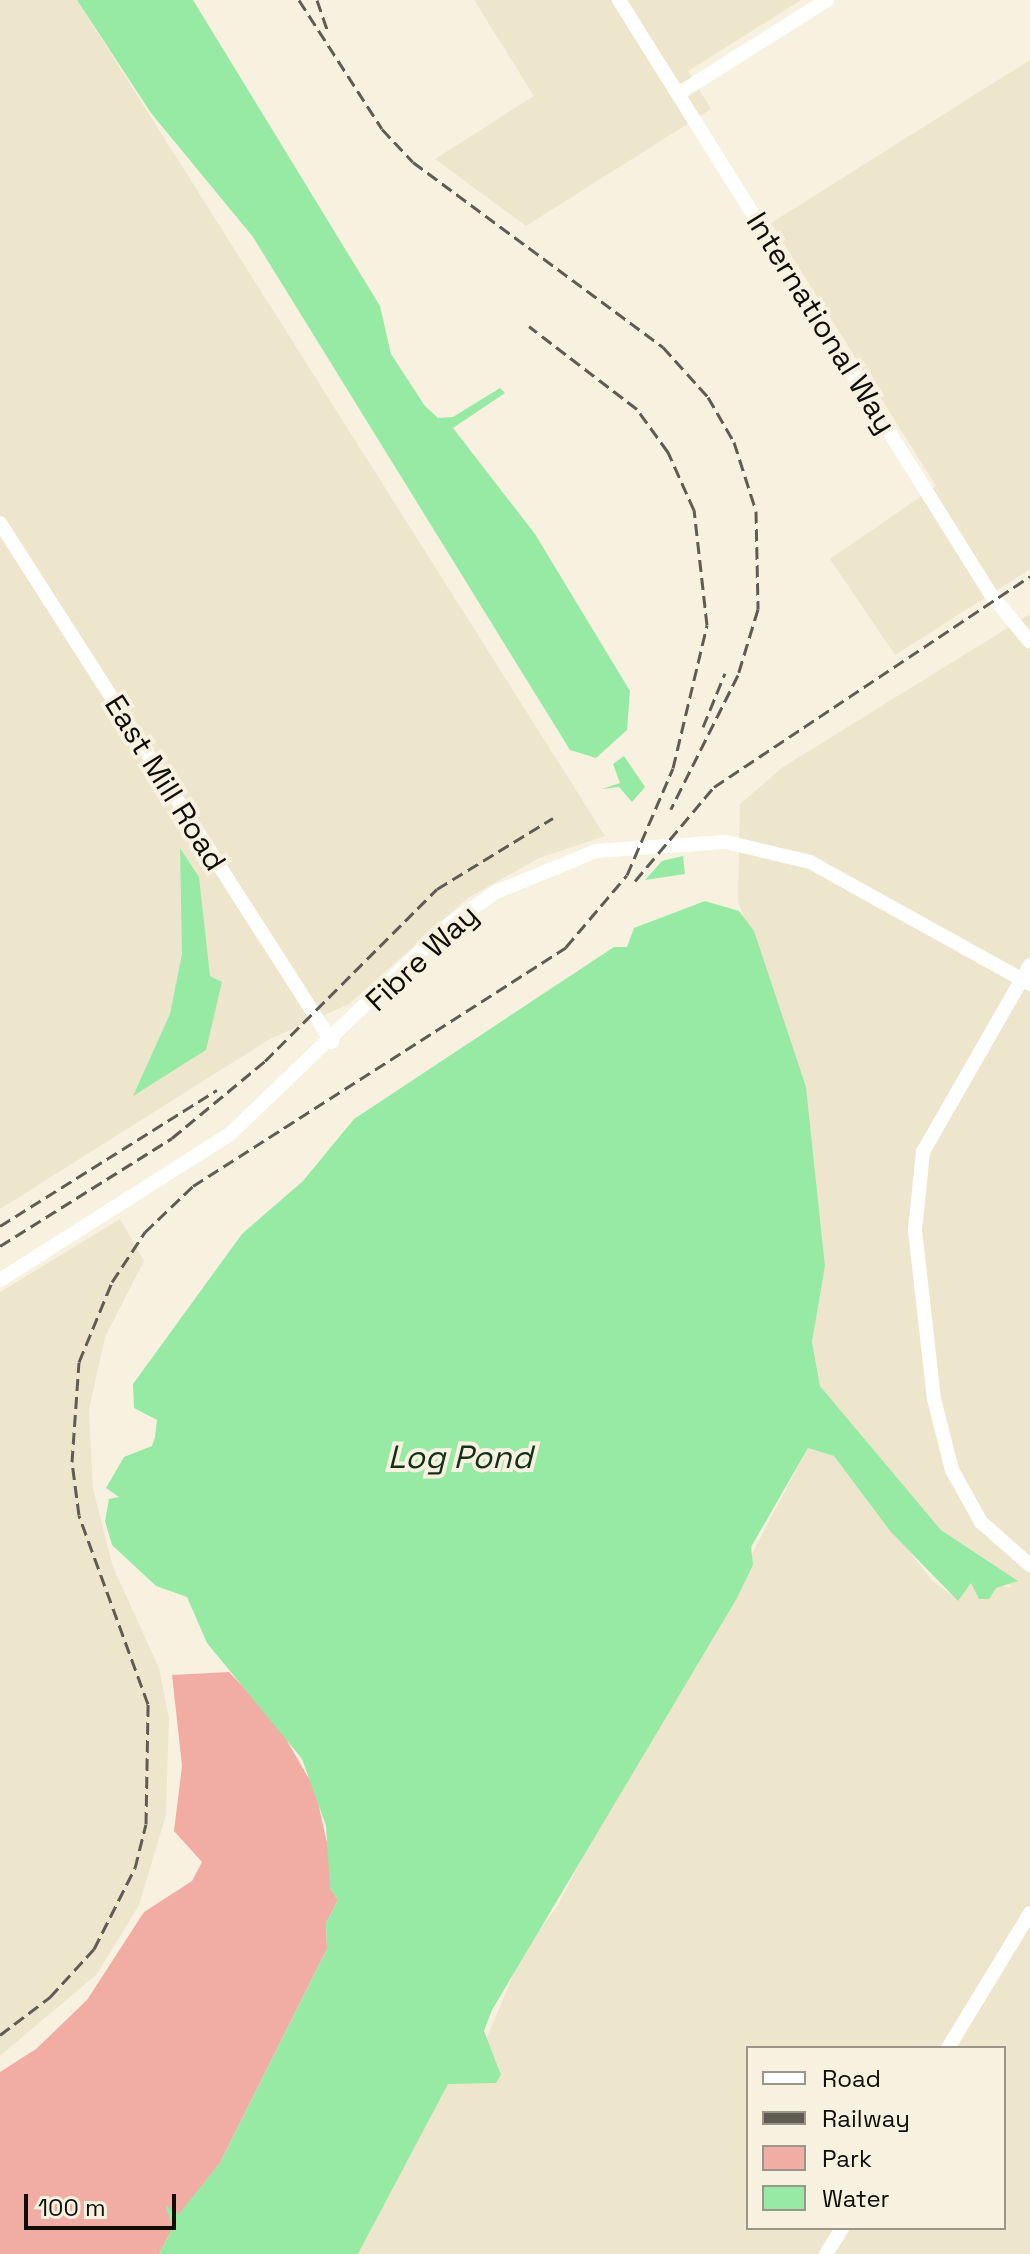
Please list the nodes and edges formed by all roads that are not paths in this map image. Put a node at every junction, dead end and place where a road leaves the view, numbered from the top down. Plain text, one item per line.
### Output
1 (619, 0) edge
2 (827, 0) edge
3 (678, 94) junction
4 (0, 523) edge
5 (1030, 642) edge
6 (1030, 965) edge
7 (1026, 982) edge
8 (332, 1042) junction
9 (0, 1280) edge
10 (1030, 1565) edge
11 (1030, 1913) edge
12 (949, 2046) edge
13 (841, 2230) edge
14 (826, 2254) edge

1 - 3 street, International Way
2 - 3 street
3 - 5 street, International Way
4 - 8 street, East Mill Road
6 - 7 street
7 - 8 street, Fibre Way
7 - 10 street
8 - 9 street, Fibre Way
11 - 12 street
13 - 14 street

